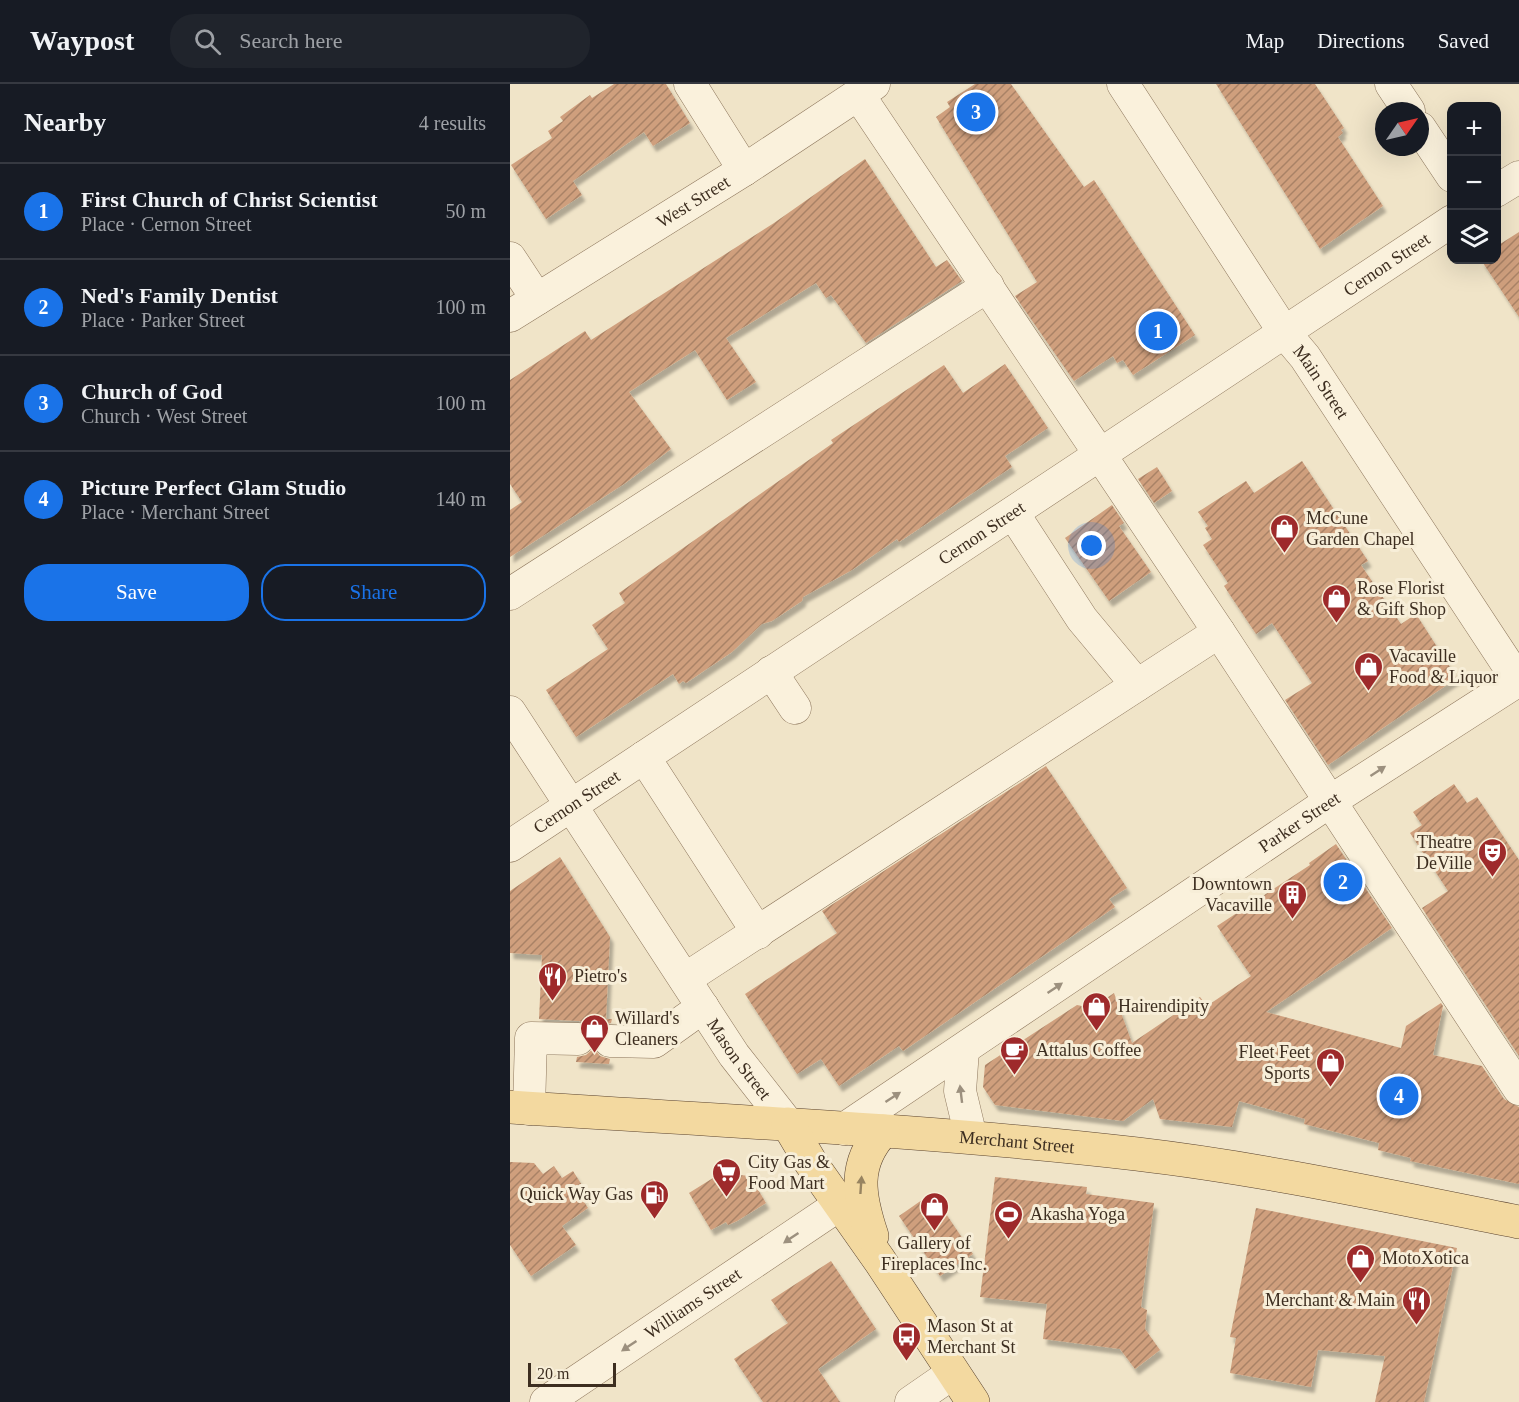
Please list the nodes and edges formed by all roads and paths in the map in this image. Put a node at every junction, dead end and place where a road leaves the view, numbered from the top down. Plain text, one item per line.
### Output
1 (690, 84) edge
2 (1123, 84) edge
3 (1391, 84) edge
4 (866, 89) edge
5 (1403, 102) edge
6 (1429, 142) edge
7 (1447, 168) edge
8 (744, 170) junction
9 (1519, 177) edge
10 (1501, 188) edge
11 (1447, 224) edge
12 (510, 258) edge
13 (988, 286) junction
14 (537, 299) junction
15 (510, 316) edge
16 (1284, 332) junction
17 (1100, 455) junction
18 (1013, 513) junction
19 (510, 594) edge
20 (1219, 632) junction
21 (771, 672) junction
22 (1519, 681) edge
23 (1137, 685) junction
24 (795, 708) dead end
25 (510, 712) edge
26 (644, 757) junction
27 (1329, 802) junction
28 (572, 806) junction
29 (510, 846) edge
30 (758, 933) junction
31 (685, 979) junction
32 (704, 1007) junction
33 (578, 1039) dead end
34 (610, 1041) dead end
35 (963, 1050) junction
36 (1519, 1089) edge
37 (519, 1108) edge
38 (788, 1124) junction
39 (844, 1129) junction
40 (884, 1131) junction
41 (971, 1137) junction
42 (839, 1204) junction
43 (1519, 1221) edge
44 (880, 1261) junction
45 (953, 1373) junction
46 (546, 1402) edge
47 (911, 1402) edge
48 (973, 1402) edge

1 - 8 street
2 - 16 street, Main Street
3 - 5 street
4 - 8 street, West Street
4 - 13 street
6 - 7 street
8 - 14 street, West Street
9 - 10 street
11 - 16 street, Cernon Street
12 - 14 street
13 - 17 street
13 - 19 street
14 - 15 street, West Street
16 - 17 street, Cernon Street
16 - 22 street, Main Street
17 - 18 street, Cernon Street
17 - 20 street
18 - 21 street, Cernon Street
18 - 23 street
20 - 23 street
20 - 27 street
21 - 24 street
21 - 26 street, Cernon Street
27 -> 22 street, Parker Street
23 - 30 street
25 - 28 street, Mason Street
26 - 28 street, Cernon Street
26 - 30 street
35 -> 27 street, Parker Street
27 - 36 street
28 - 29 street, Cernon Street
28 - 31 street, Mason Street
30 - 31 street
31 - 32 street, Mason Street
32 - 34 street
32 - 38 street, Mason Street
33 - 37 street
39 -> 35 street, Parker Street
41 -> 35 street
37 - 38 main road, Merchant Street
38 - 39 main road, Merchant Street
38 - 42 main road, Mason Street
39 - 40 main road, Merchant Street
40 - 41 main road, Merchant Street
44 -> 40 main road
41 - 43 main road, Merchant Street
42 - 44 main road, Mason Street
42 -> 46 street, Williams Street
44 - 45 main road, Mason Street
45 - 47 street
45 - 48 main road, Mason Street

